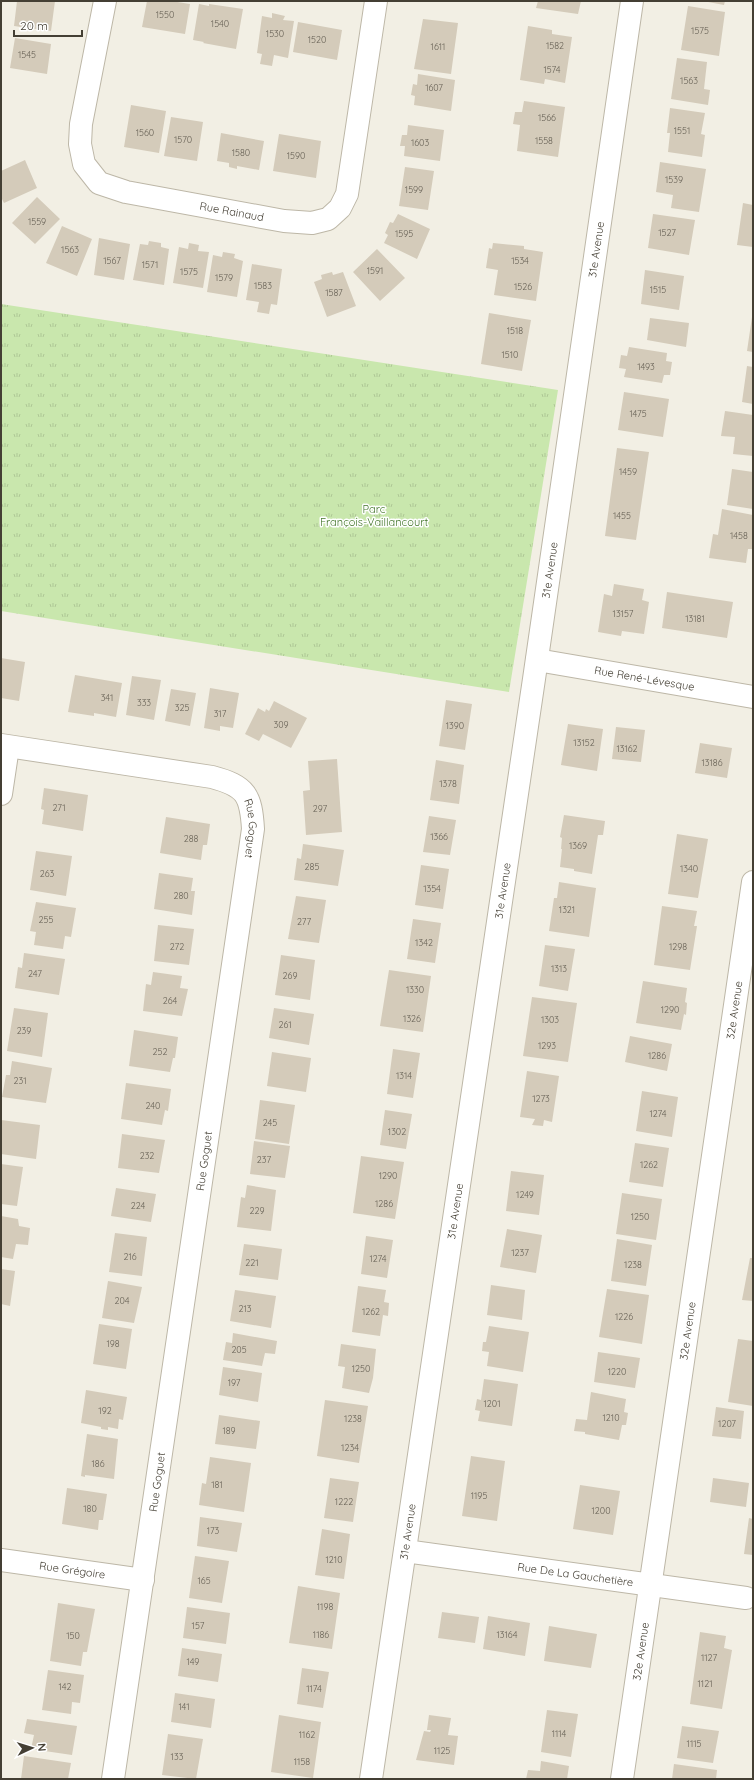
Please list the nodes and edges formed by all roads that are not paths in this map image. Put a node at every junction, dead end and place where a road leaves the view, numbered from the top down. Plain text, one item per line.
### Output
1 (105, 1) edge
2 (376, 1) edge
3 (632, 1) edge
4 (537, 660) junction
5 (753, 697) edge
6 (4, 746) edge
7 (1, 794) edge
8 (753, 882) edge
9 (404, 1551) junction
10 (1, 1560) edge
11 (143, 1580) junction
12 (651, 1586) junction
13 (746, 1598) dead end
14 (113, 1779) edge
15 (371, 1779) edge
16 (622, 1779) edge

1 - 2 street, Rue Rainaud
3 - 4 street, 31e Avenue
4 - 5 street, Rue René-Lévesque
4 - 9 street, 31e Avenue
6 - 7 street
6 - 11 street, Rue Goguet
8 - 12 street, 32e Avenue
9 - 12 street, Rue De La Gauchetière
9 - 15 street, 31e Avenue
10 - 11 street, Rue Grégoire
11 - 14 street, Rue Goguet
12 - 13 street, Rue De La Gauchetière
12 - 16 street, 32e Avenue

